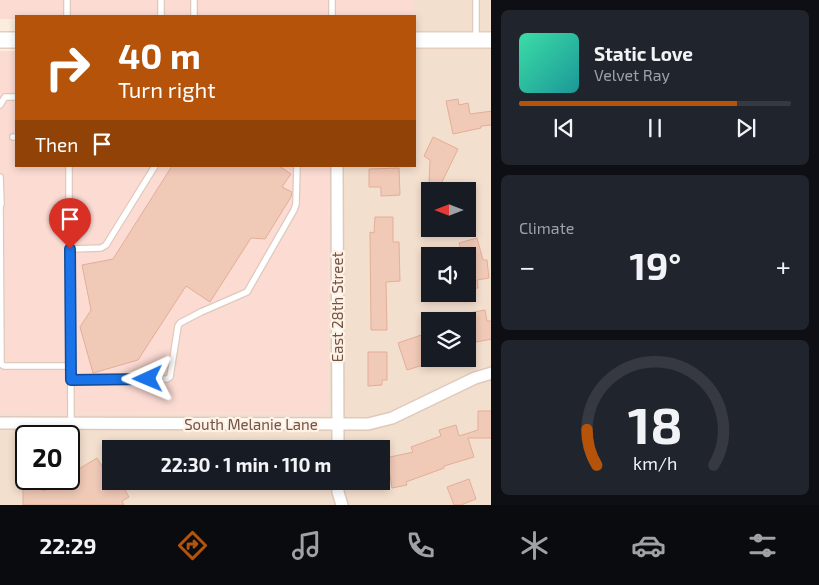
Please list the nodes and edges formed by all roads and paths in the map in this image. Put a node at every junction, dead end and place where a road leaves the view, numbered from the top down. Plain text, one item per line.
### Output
1 (67, 0) edge
2 (161, 0) edge
3 (194, 0) edge
4 (332, 0) edge
5 (476, 0) edge
6 (67, 15) edge
7 (161, 15) edge
8 (194, 15) edge
9 (332, 15) edge
10 (0, 40) edge
11 (15, 40) edge
12 (416, 40) edge
13 (476, 40) junction
14 (491, 40) edge
15 (15, 97) edge
16 (0, 105) edge
17 (68, 167) edge
18 (154, 167) edge
19 (297, 167) edge
20 (338, 167) edge
21 (0, 177) edge
22 (0, 204) edge
23 (69, 211) dead end
24 (71, 366) junction
25 (491, 373) edge
26 (71, 380) junction
27 (0, 423) edge
28 (71, 424) junction
29 (338, 425) junction
30 (338, 440) edge
31 (338, 490) edge
32 (342, 505) edge

1 - 6 lane
2 - 7 lane
3 - 8 lane
4 - 9 lane
5 - 13 lane
10 - 11 main road
12 - 13 main road
13 - 14 main road
15 - 16 lane
17 - 23 lane
18 - 24 lane
19 - 26 lane
20 - 29 street, East 28th Street
21 - 22 lane
22 - 24 lane
24 - 26 lane
25 - 29 street, South Melanie Lane
26 - 28 lane
27 - 28 street, South Melanie Lane
28 - 29 street, South Melanie Lane
29 - 30 street, East 28th Street
31 - 32 street

